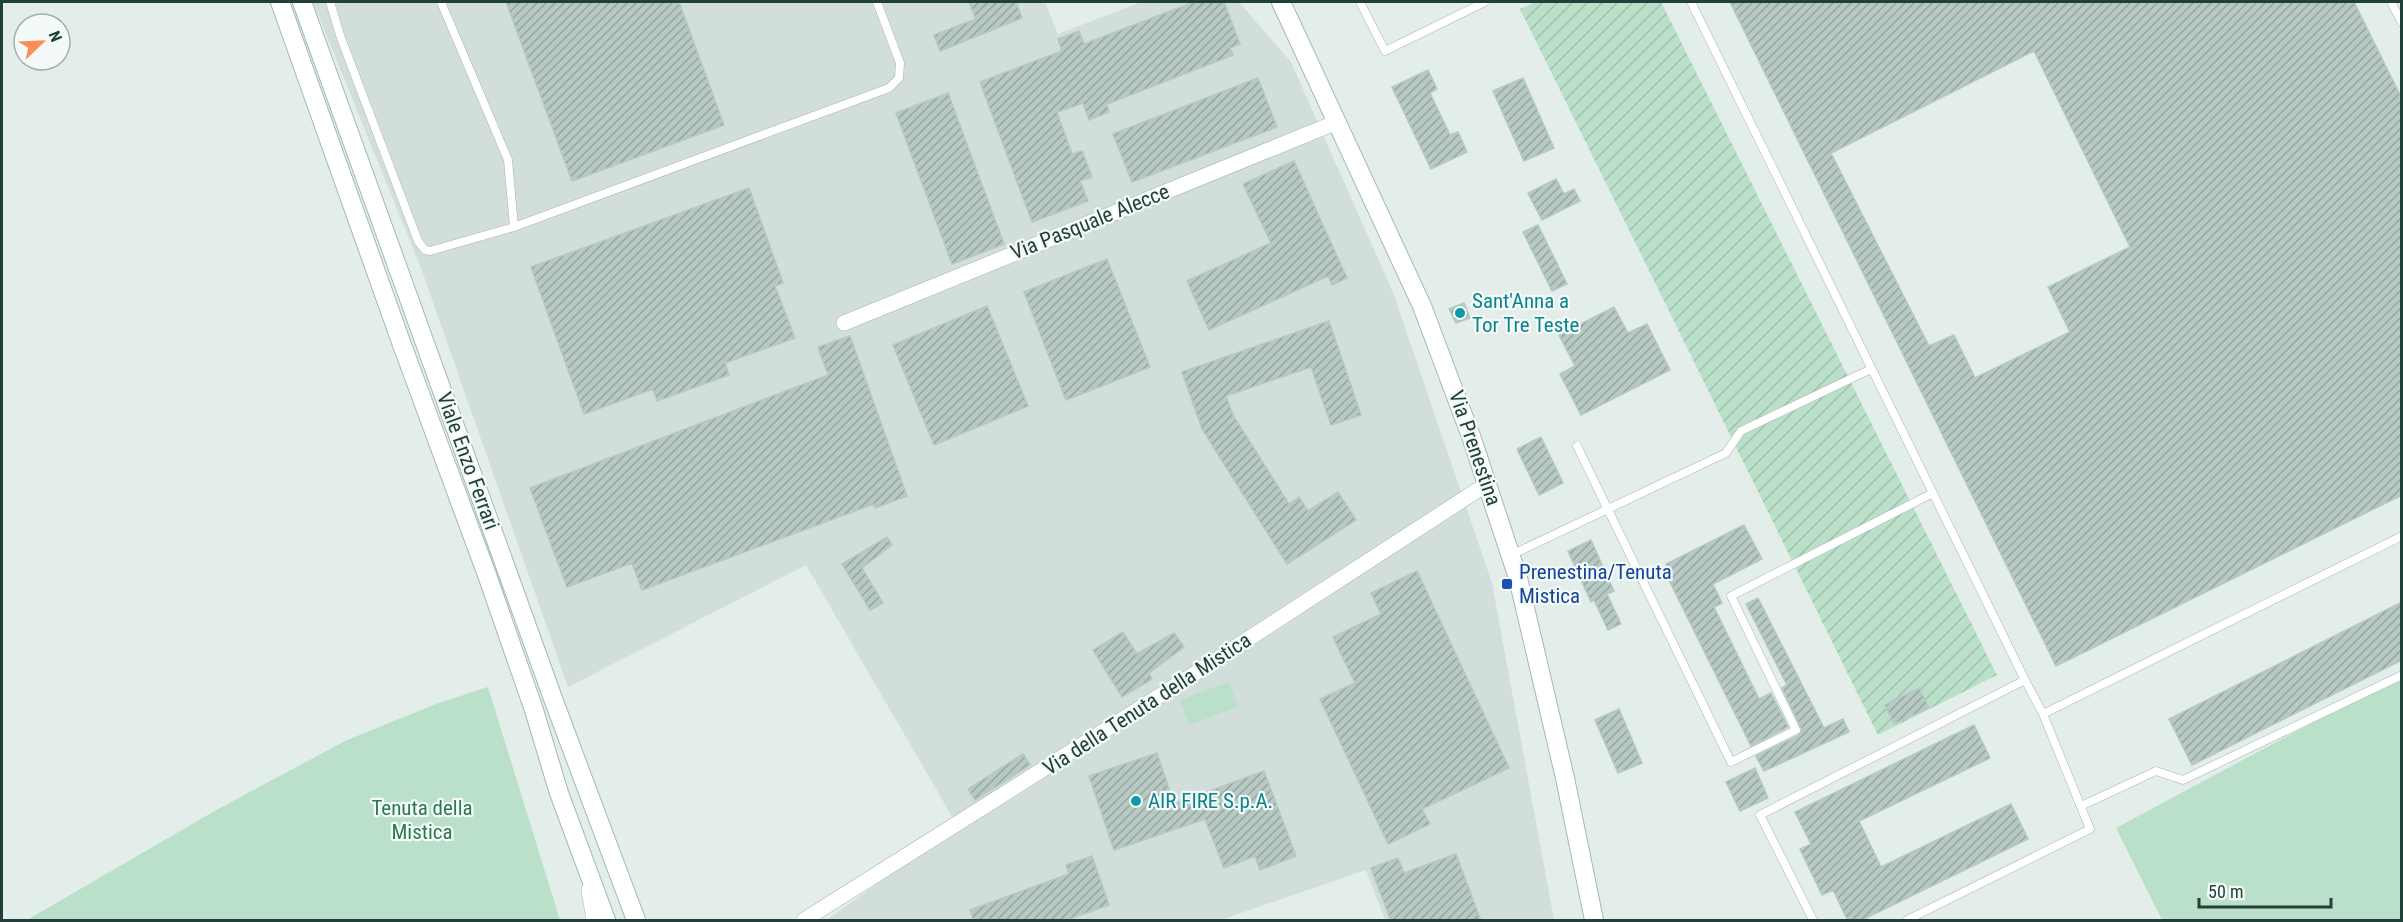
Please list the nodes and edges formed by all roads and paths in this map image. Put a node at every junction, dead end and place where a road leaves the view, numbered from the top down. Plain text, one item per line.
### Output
1 (280, 2) edge
2 (302, 2) edge
3 (330, 2) edge
4 (441, 2) edge
5 (877, 2) edge
6 (1281, 2) edge
7 (1360, 2) edge
8 (1485, 2) edge
9 (1691, 2) edge
10 (2391, 2) edge
11 (2402, 23) edge
12 (1337, 122) junction
13 (514, 227) junction
14 (844, 323) dead end
15 (1871, 369) junction
16 (1577, 446) dead end
17 (1487, 484) junction
18 (1933, 493) junction
19 (1608, 509) junction
20 (2402, 536) edge
21 (1511, 555) junction
22 (2402, 675) edge
23 (2025, 680) junction
24 (2043, 714) junction
25 (2081, 806) junction
26 (585, 866) junction
27 (594, 921) edge
28 (606, 921) edge
29 (636, 921) edge
30 (804, 921) edge
31 (1594, 921) edge
32 (1813, 921) edge
33 (1907, 921) edge

1 - 26 main road, Viale Enzo Ferrari
2 - 29 main road, Viale Enzo Ferrari
3 - 13 lane
4 - 13 lane
5 - 13 lane
6 - 12 main road, Via Prenestina
7 - 8 lane
9 - 15 lane
10 - 11 lane
12 - 14 street, Via Pasquale Alecce
12 - 17 main road, Via Prenestina
15 - 18 lane
15 - 19 lane
16 - 19 lane
17 - 21 main road, Via Prenestina
17 - 30 street, Via della Tenuta della Mistica
18 - 19 lane
18 - 23 lane
19 - 21 lane
20 - 24 lane
21 - 31 main road, Via Prenestina
22 - 25 lane
23 - 24 lane
23 - 32 lane
24 - 25 lane
25 - 33 lane
26 - 27 street
26 - 28 main road, Viale Enzo Ferrari

